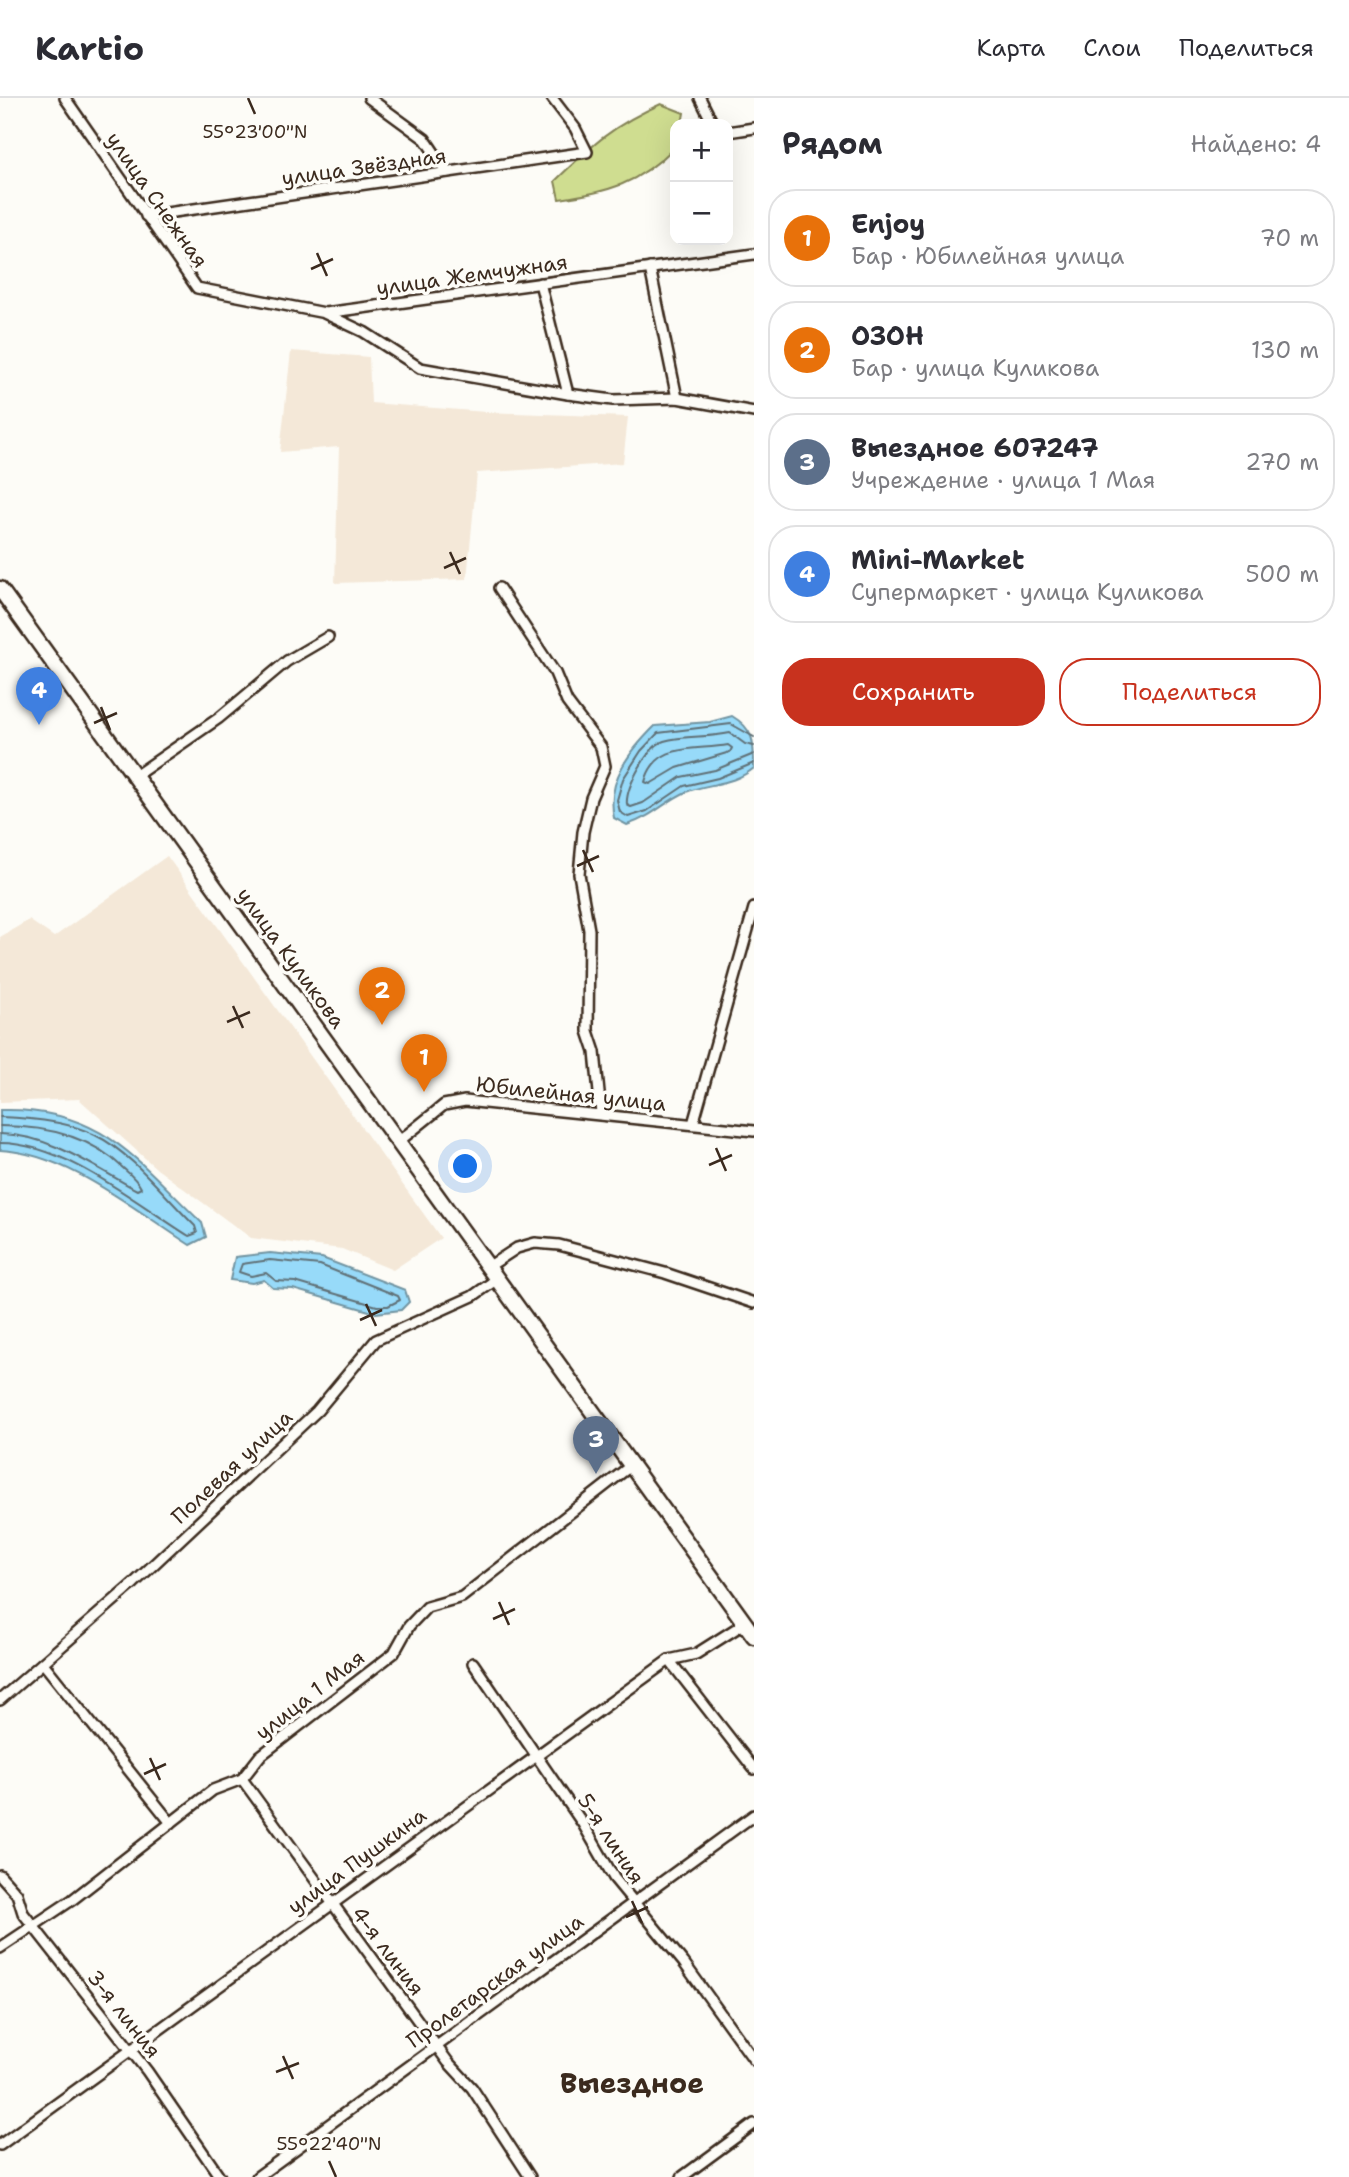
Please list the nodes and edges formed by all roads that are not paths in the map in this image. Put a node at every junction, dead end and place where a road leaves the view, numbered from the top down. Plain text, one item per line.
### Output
1 (65, 98) edge
2 (369, 98) edge
3 (552, 98) edge
4 (700, 98) edge
5 (710, 119) edge
6 (754, 128) edge
7 (733, 131) edge
8 (446, 172) junction
9 (146, 216) junction
10 (754, 254) edge
11 (650, 268) junction
12 (540, 283) junction
13 (197, 288) joint
14 (325, 313) junction
15 (568, 394) junction
16 (677, 398) junction
17 (754, 412) edge
18 (499, 588) dead end
19 (0, 589) edge
20 (328, 637) dead end
21 (135, 776) junction
22 (754, 908) edge
23 (601, 1114) junction
24 (693, 1124) junction
25 (754, 1131) edge
26 (398, 1142) junction
27 (488, 1267) junction
28 (497, 1279) junction
29 (754, 1303) edge
30 (633, 1464) junction
31 (745, 1623) junction
32 (754, 1636) edge
33 (669, 1660) junction
34 (43, 1663) junction
35 (473, 1663) dead end
36 (0, 1700) edge
37 (536, 1754) junction
38 (754, 1769) edge
39 (242, 1779) junction
40 (754, 1815) edge
41 (171, 1823) junction
42 (0, 1875) edge
43 (330, 1903) junction
44 (632, 1903) junction
45 (32, 1925) junction
46 (0, 1948) edge
47 (436, 2046) junction
48 (129, 2051) junction
49 (754, 2060) edge
50 (754, 2124) edge
51 (0, 2145) edge
52 (220, 2177) edge
53 (257, 2177) edge
54 (530, 2177) edge
55 (682, 2177) edge

1 - 9 street, улица Снежная
2 - 8 street
3 - 8 street, улица Звёздная
4 - 5 street
6 - 7 street
8 - 9 street, улица Звёздная
9 - 13 street, улица Снежная
10 - 11 street, улица Жемчужная
11 - 12 street, улица Жемчужная
11 - 16 street
12 - 14 street, улица Жемчужная
12 - 15 street
13 - 14 street, улица Жемчужная
14 - 15 street
15 - 16 street
16 - 17 street
18 - 23 street
19 - 21 main road, улица Куликова
20 - 21 street
21 - 26 main road, улица Куликова
22 - 24 street
23 - 24 street, Юбилейная улица
23 - 26 street, Юбилейная улица
24 - 25 street, Юбилейная улица
26 - 27 main road, улица Куликова
27 - 28 main road, улица Куликова
27 - 29 street
28 - 30 main road, улица Куликова
28 - 34 street, Полевая улица
30 - 31 main road, улица Куликова
30 - 39 street, улица 1 Мая
31 - 32 main road, улица Куликова
31 - 33 street, улица Пушкина
33 - 37 street, улица Пушкина
33 - 38 street
34 - 36 street, Полевая улица
34 - 41 street
35 - 37 street, 5-я линия
37 - 43 street, улица Пушкина
37 - 44 street, 5-я линия
39 - 41 street, улица 1 Мая
39 - 43 street, 4-я линия
40 - 44 street, Пролетарская улица
41 - 45 street, улица 1 Мая
42 - 45 street, 3-я линия
43 - 47 street, 4-я линия
43 - 48 street, улица Пушкина
44 - 47 street, Пролетарская улица
44 - 49 street, 5-я линия
45 - 46 street, улица 1 Мая
45 - 48 street, 3-я линия
47 - 53 street, Пролетарская улица
47 - 54 street, 4-я линия
48 - 51 street, улица Пушкина
48 - 52 street, 3-я линия
50 - 55 street

